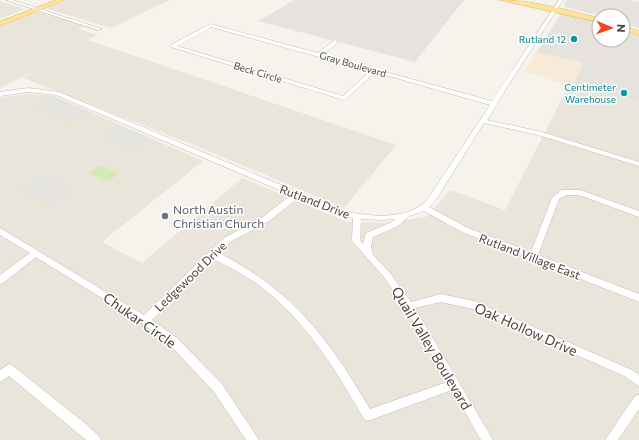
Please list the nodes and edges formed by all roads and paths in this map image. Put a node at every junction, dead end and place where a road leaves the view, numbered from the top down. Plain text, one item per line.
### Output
1 (8, 0) edge
2 (54, 0) edge
3 (61, 0) edge
4 (504, 0) edge
5 (520, 0) edge
6 (561, 0) edge
7 (556, 8) junction
8 (35, 9) junction
9 (591, 16) edge
10 (0, 22) edge
11 (210, 25) joint
12 (100, 29) dead end
13 (335, 42) dead end
14 (319, 55) junction
15 (374, 70) junction
16 (0, 94) edge
17 (495, 104) junction
18 (484, 122) junction
19 (639, 164) edge
20 (296, 195) junction
21 (424, 207) junction
22 (408, 213) junction
23 (639, 214) edge
24 (357, 217) junction
25 (0, 231) edge
26 (36, 253) junction
27 (212, 254) junction
28 (369, 256) junction
29 (533, 257) junction
30 (0, 280) edge
31 (639, 298) edge
32 (409, 306) junction
33 (145, 320) junction
34 (0, 377) edge
35 (639, 381) edge
36 (454, 384) junction
37 (639, 400) edge
38 (95, 440) edge
39 (253, 440) edge
40 (487, 440) edge
41 (612, 440) edge

1 - 8 street
2 - 8 main road
3 - 8 main road
4 - 7 main road
5 - 7 main road
6 - 7 street, Rutland Drive
7 - 9 main road
7 - 17 street, Rutland Drive
8 - 10 main road
8 - 12 street
11 - 14 street, Gray Boulevard
11 - 15 street, Beck Circle
13 - 14 street
14 - 15 street, Gray Boulevard
15 - 17 street, Gray Boulevard
16 - 20 street, Rutland Drive
17 - 18 street, Rutland Drive
18 - 19 street
18 - 21 street, Rutland Drive
20 - 24 street, Rutland Drive
20 - 27 street, Ledgewood Drive
21 - 22 street, Rutland Drive
21 - 29 street, Rutland Village East
22 - 24 street, Rutland Drive
22 - 28 street
23 - 29 street
24 - 28 street, Quail Valley Boulevard
25 - 26 street, Chukar Circle
26 - 30 street
26 - 33 street, Chukar Circle
27 - 33 street, Ledgewood Drive
27 - 36 street
28 - 32 street, Quail Valley Boulevard
29 - 31 street, Rutland Village East
32 - 35 street, Oak Hollow Drive
32 - 36 street, Quail Valley Boulevard
33 - 39 street, Chukar Circle
34 - 38 street
36 - 40 street, Quail Valley Boulevard
37 - 41 street

